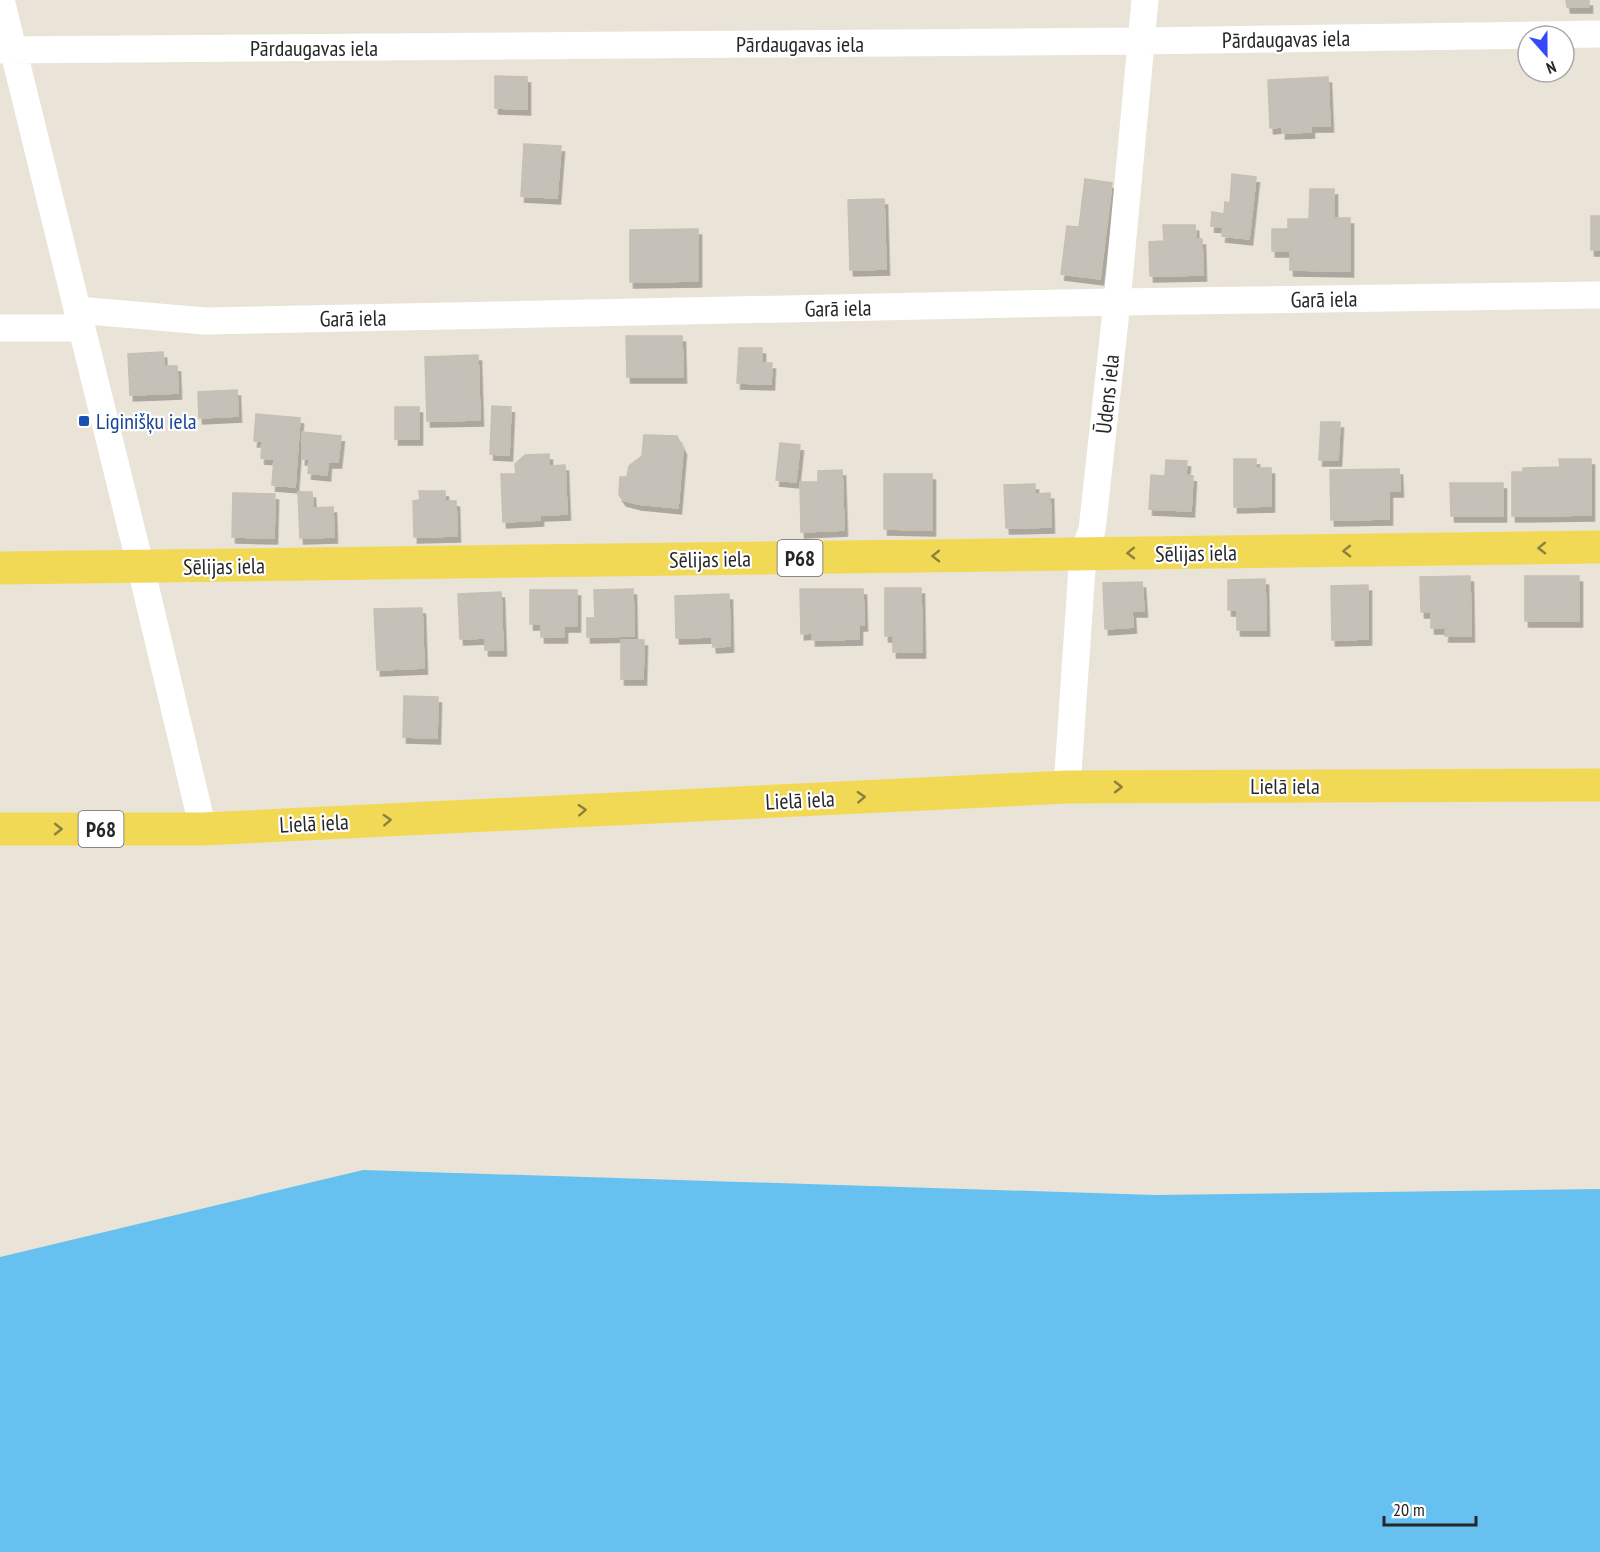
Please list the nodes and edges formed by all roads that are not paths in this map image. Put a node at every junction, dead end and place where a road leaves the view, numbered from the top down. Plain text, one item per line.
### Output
1 (1, 0) edge
2 (1145, 0) edge
3 (1600, 34) edge
4 (1142, 41) junction
5 (7, 50) edge
6 (1600, 295) edge
7 (1117, 302) junction
8 (80, 319) junction
9 (0, 328) edge
10 (1600, 547) edge
11 (1083, 554) junction
12 (0, 568) edge
13 (141, 568) junction
14 (1600, 785) edge
15 (1067, 787) junction
16 (0, 829) edge
17 (203, 829) junction

1 - 5 street
2 - 4 street, Ūdens iela
3 - 4 street, Pārdaugavas iela
4 - 5 street, Pārdaugavas iela
4 - 7 street, Ūdens iela
5 - 8 street
6 - 7 street, Garā iela
7 - 8 street, Garā iela
7 - 11 street, Ūdens iela
8 - 9 street, Garā iela
8 - 13 street
10 -> 11 main road, Sēlijas iela / P68
11 -> 13 main road, Sēlijas iela / P68
11 - 15 street, Ūdens iela
12 - 13 main road, Sēlijas iela / P68
13 - 17 street
15 -> 14 main road, Lielā iela / P68
17 -> 15 main road, Lielā iela / P68
16 -> 17 main road, Lielā iela / P68

